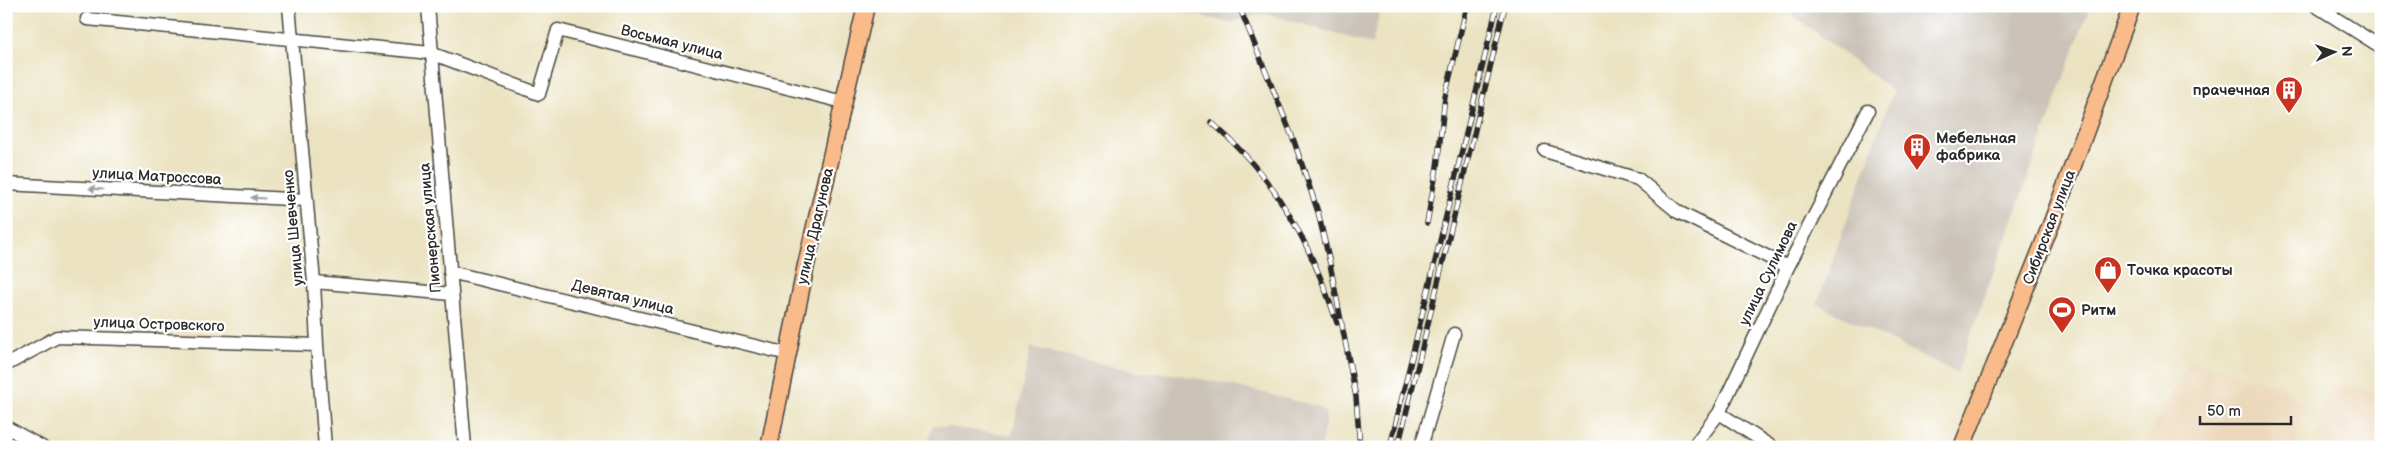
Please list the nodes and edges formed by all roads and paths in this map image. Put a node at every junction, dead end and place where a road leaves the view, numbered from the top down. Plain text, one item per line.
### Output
1 (289, 6) edge
2 (428, 6) edge
3 (866, 6) edge
4 (2132, 6) edge
5 (2316, 6) edge
6 (87, 19) dead end
7 (291, 38) junction
8 (2381, 47) edge
9 (431, 53) junction
10 (843, 102) junction
11 (1868, 111) dead end
12 (1545, 151) dead end
13 (6, 184) edge
14 (307, 200) junction
15 (1788, 267) junction
16 (450, 272) junction
17 (314, 282) junction
18 (452, 294) junction
19 (1454, 334) dead end
20 (317, 345) junction
21 (788, 354) junction
22 (6, 365) edge
23 (1719, 412) junction
24 (6, 427) edge
25 (42, 447) edge
26 (325, 447) edge
27 (465, 447) edge
28 (769, 447) edge
29 (1421, 447) edge
30 (1693, 447) edge
31 (1772, 447) edge
32 (1962, 447) edge

1 - 7 street, улица Шевченко
2 - 9 street, Пионерская улица
3 - 10 main road, улица Драгунова
4 - 32 main road, Сибирская улица
5 - 8 street
6 - 7 street
7 - 9 street
7 - 14 street, улица Шевченко
9 - 10 street, Восьмая улица
9 - 16 street, Пионерская улица
10 - 21 main road, улица Драгунова
11 - 15 street, улица Сулимова
12 - 15 street
14 -> 13 street, улица Матроссова
14 - 17 street, улица Шевченко
15 - 23 street, улица Сулимова
16 - 18 street, Пионерская улица
16 - 21 street, Девятая улица
17 - 18 street
17 - 20 street, улица Шевченко
18 - 27 street, Пионерская улица
19 - 29 street
20 - 22 street, улица Островского
20 - 26 street, улица Шевченко
21 - 28 main road, улица Драгунова
23 - 30 street, улица Сулимова
23 - 31 street
24 - 25 street

